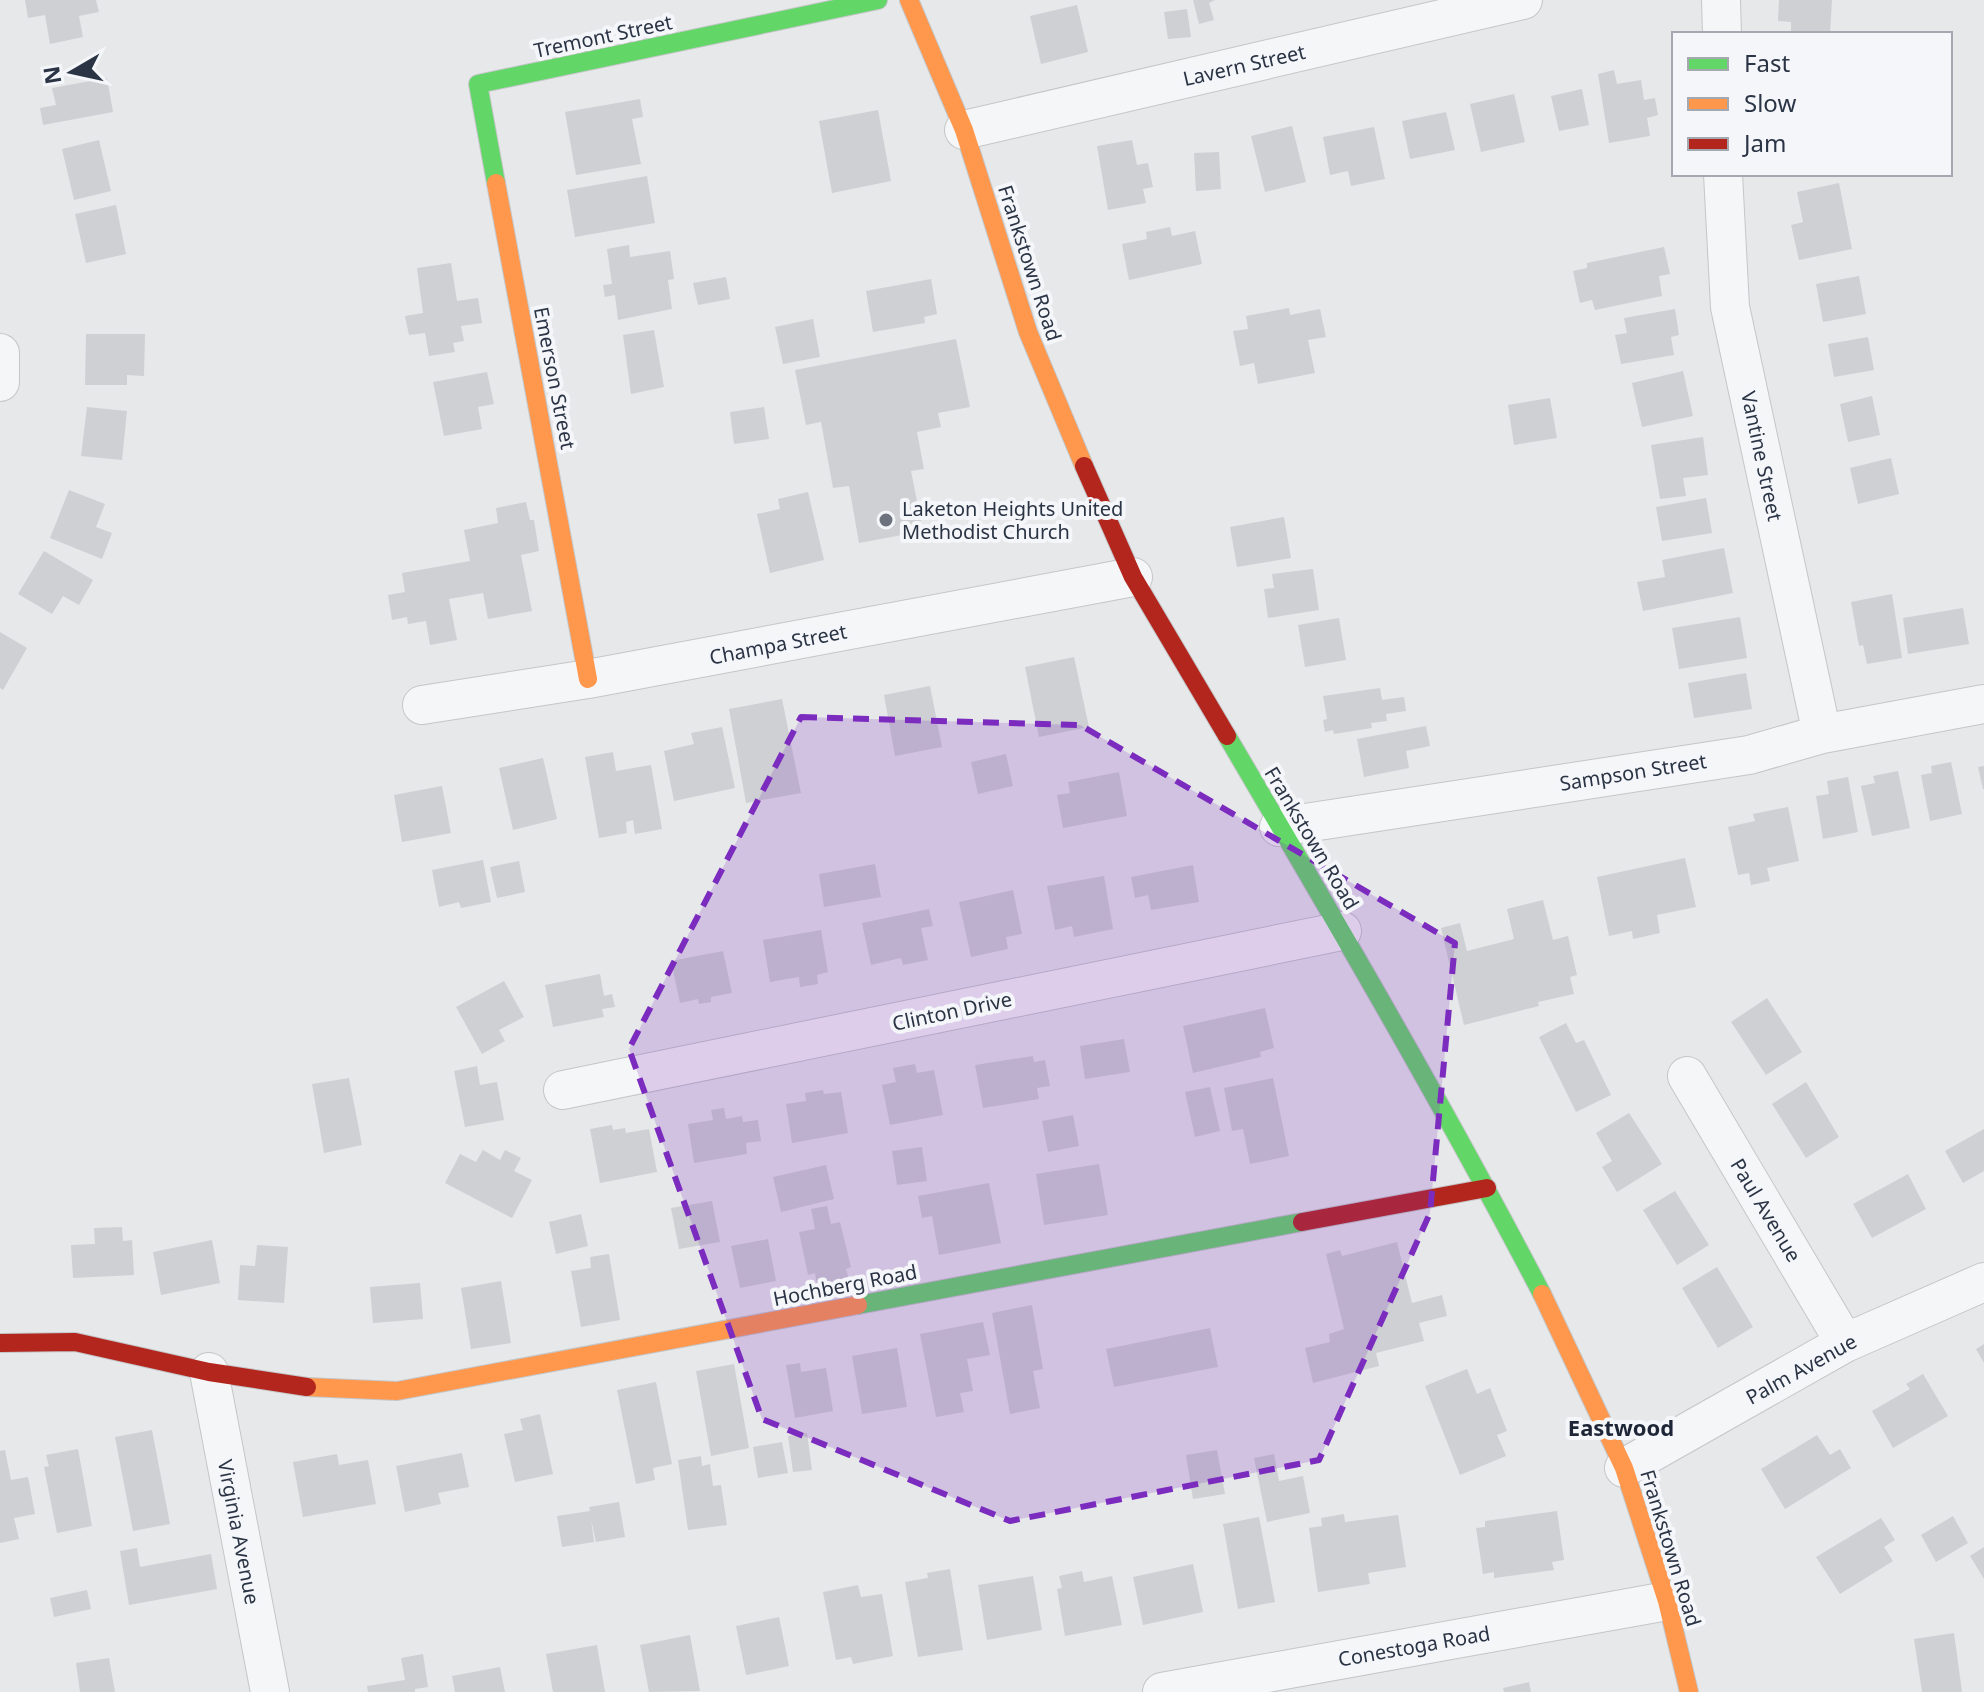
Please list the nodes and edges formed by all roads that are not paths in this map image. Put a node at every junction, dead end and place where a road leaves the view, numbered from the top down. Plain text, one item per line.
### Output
1 (878, 0) edge
2 (909, 0) edge
3 (1523, 0) edge
4 (1721, 0) edge
5 (1722, 32) edge
6 (478, 84) joint
7 (964, 130) junction
8 (1723, 176) edge
9 (0, 353) edge
10 (0, 382) edge
11 (1133, 577) junction
12 (588, 679) junction
13 (1984, 704) edge
14 (422, 705) dead end
15 (1822, 734) junction
16 (1279, 827) junction
17 (1342, 931) junction
18 (1687, 1076) dead end
19 (563, 1090) dead end
20 (1487, 1188) junction
21 (1984, 1282) edge
22 (0, 1343) edge
23 (1845, 1343) junction
24 (209, 1372) junction
25 (1624, 1468) junction
26 (1667, 1601) junction
27 (270, 1692) edge
28 (1162, 1692) edge
29 (1689, 1692) edge

1 - 6 street, Tremont Street
2 - 7 street, Frankstown Road
3 - 7 street, Lavern Street
4 - 5 street
6 - 12 street, Emerson Street
7 - 11 street, Frankstown Road
8 - 15 street, Vantine Street
9 - 10 street
11 - 12 street, Champa Street
11 - 16 street, Frankstown Road
12 - 14 street, Champa Street
13 - 15 street, Sampson Street
15 - 16 street, Sampson Street
16 - 17 street, Frankstown Road
17 - 19 street, Clinton Drive
17 - 20 street, Frankstown Road
18 - 23 street, Paul Avenue
20 - 24 street, Hochberg Road
20 - 25 street, Frankstown Road
21 - 23 street, Palm Avenue
22 - 24 street, Hochberg Road
23 - 25 street, Palm Avenue
24 - 27 street, Virginia Avenue
25 - 26 street, Frankstown Road
26 - 28 street, Conestoga Road
26 - 29 street, Frankstown Road

